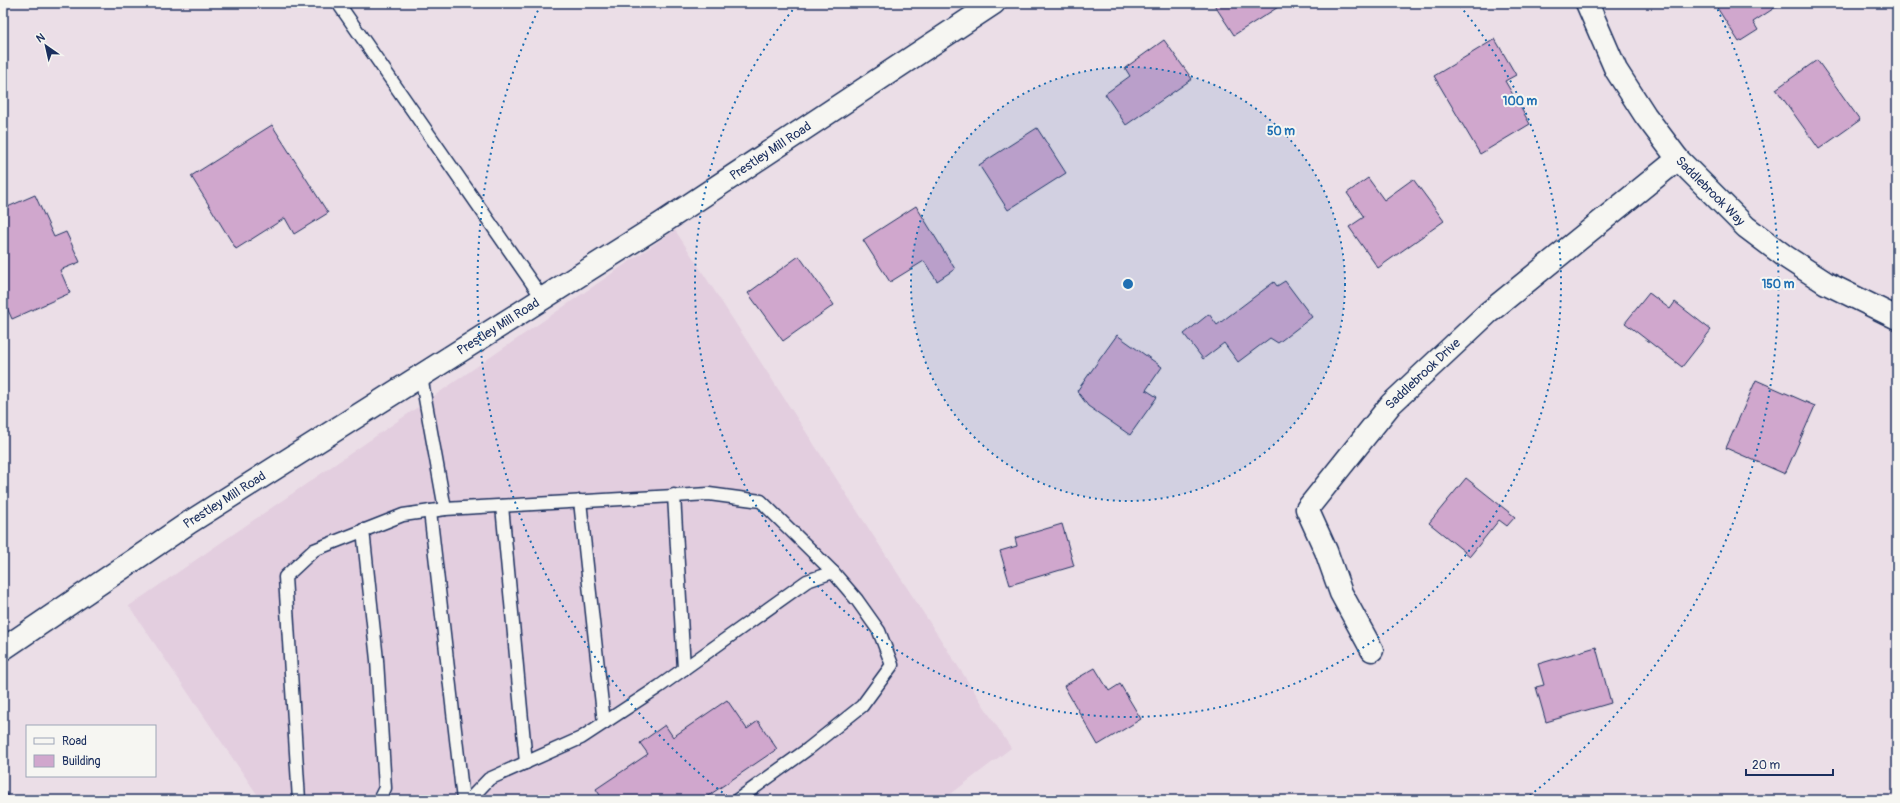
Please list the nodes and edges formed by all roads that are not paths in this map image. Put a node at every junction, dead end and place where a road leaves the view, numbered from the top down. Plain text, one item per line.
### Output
1 (338, 3) edge
2 (994, 3) edge
3 (1587, 3) edge
4 (1678, 159) junction
5 (542, 299) junction
6 (1897, 318) edge
7 (421, 376) junction
8 (674, 495) junction
9 (580, 501) junction
10 (502, 506) junction
11 (445, 509) junction
12 (430, 511) junction
13 (363, 530) junction
14 (833, 572) junction
15 (3, 649) edge
16 (1372, 650) dead end
17 (684, 669) junction
18 (604, 723) junction
19 (526, 763) junction
20 (299, 800) edge
21 (379, 800) edge
22 (463, 800) edge
23 (469, 800) edge
24 (737, 800) edge

1 - 5 lane
2 - 5 street, Prestley Mill Road
3 - 4 street, Saddlebrook Way
4 - 6 street, Saddlebrook Way
4 - 16 street, Saddlebrook Drive
5 - 7 street, Prestley Mill Road
7 - 11 lane
7 - 15 street, Prestley Mill Road
8 - 9 lane
8 - 14 lane
8 - 17 lane
9 - 10 lane
9 - 18 lane
10 - 11 lane
10 - 19 lane
11 - 12 lane
12 - 13 lane
12 - 22 lane
13 - 20 lane
13 - 21 lane
14 - 17 lane
14 - 24 lane
17 - 18 lane
18 - 19 lane
19 - 23 lane

